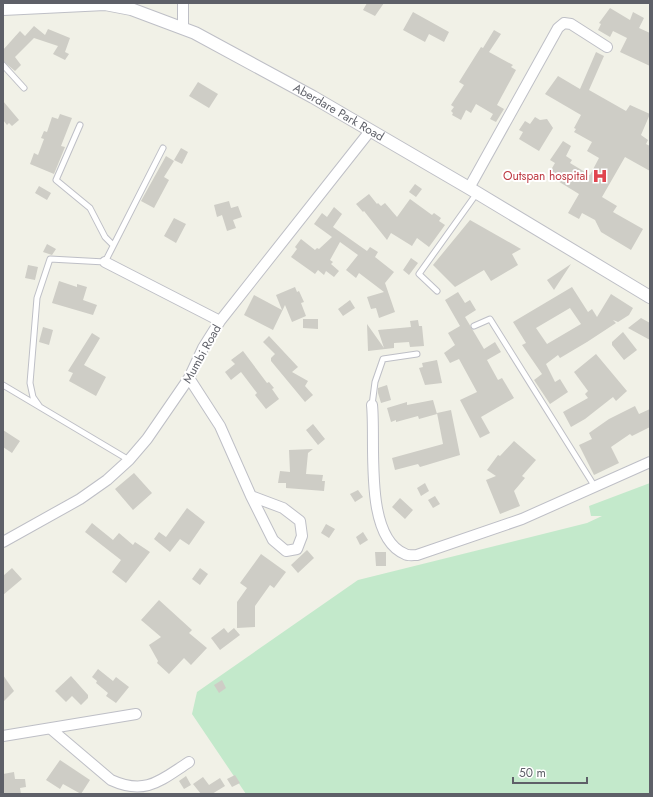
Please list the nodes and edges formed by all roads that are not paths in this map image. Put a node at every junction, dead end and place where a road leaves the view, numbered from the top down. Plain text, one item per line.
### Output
1 (105, 3) edge
2 (183, 3) edge
3 (82, 4) edge
4 (22, 5) edge
5 (3, 9) edge
6 (183, 28) junction
7 (607, 47) dead end
8 (3, 65) edge
9 (24, 88) dead end
10 (80, 125) dead end
11 (370, 131) junction
12 (163, 148) dead end
13 (473, 190) junction
14 (114, 245) junction
15 (105, 262) junction
16 (437, 290) dead end
17 (650, 297) edge
18 (220, 321) junction
19 (474, 326) dead end
20 (417, 354) dead end
21 (189, 378) junction
22 (3, 385) edge
23 (372, 405) joint
24 (40, 407) junction
25 (129, 460) junction
26 (650, 462) edge
27 (595, 487) junction
28 (251, 496) junction
29 (3, 542) edge
30 (136, 714) dead end
31 (51, 729) junction
32 (3, 736) edge
33 (189, 762) dead end

1 - 3 street, Aberdare Park Road
1 - 6 street, Aberdare Park Road
2 - 6 street
3 - 4 street, Aberdare Park Road
4 - 5 street, Aberdare Park Road
6 - 11 street, Aberdare Park Road
7 - 13 street
8 - 9 lane
10 - 14 lane
11 - 13 street, Aberdare Park Road
11 - 18 street, Mumbi Road
12 - 14 lane
13 - 16 lane
13 - 17 street, Aberdare Park Road
14 - 15 lane
15 - 18 street
15 - 24 lane
18 - 21 street, Mumbi Road
19 - 27 lane
20 - 23 lane
21 - 25 street, Mumbi Road
21 - 28 street
22 - 24 lane
23 - 27 street
24 - 25 lane
25 - 29 street, Mumbi Road
26 - 27 street
28 - 28 street
30 - 31 street
31 - 32 street
31 - 33 street

